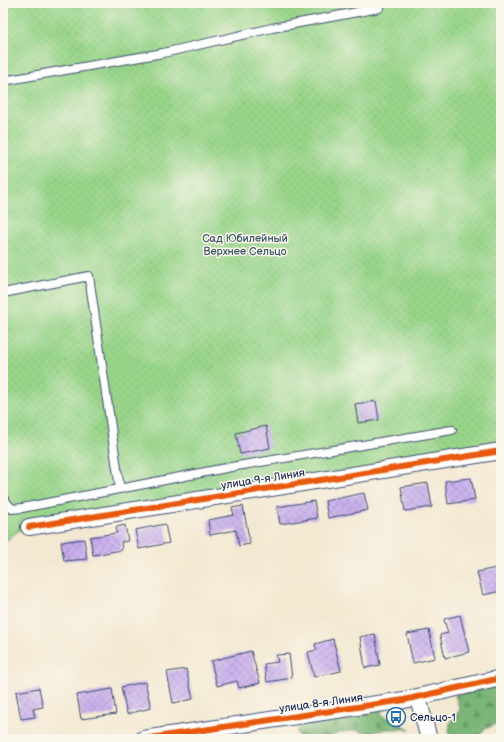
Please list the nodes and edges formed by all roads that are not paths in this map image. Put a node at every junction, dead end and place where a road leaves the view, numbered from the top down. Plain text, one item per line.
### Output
1 (379, 8) dead end
2 (3, 81) edge
3 (3, 293) edge
4 (452, 430) dead end
5 (501, 451) edge
6 (120, 488) junction
7 (3, 498) edge
8 (29, 527) dead end
9 (501, 678) edge
10 (418, 698) junction
11 (143, 739) edge
12 (429, 739) edge

1 - 2 lane
3 - 6 lane
4 - 6 lane
5 - 8 street, улица 9-я Линия
6 - 7 lane
9 - 10 street, улица 8-я Линия
10 - 11 street, улица 8-я Линия
10 - 12 street

